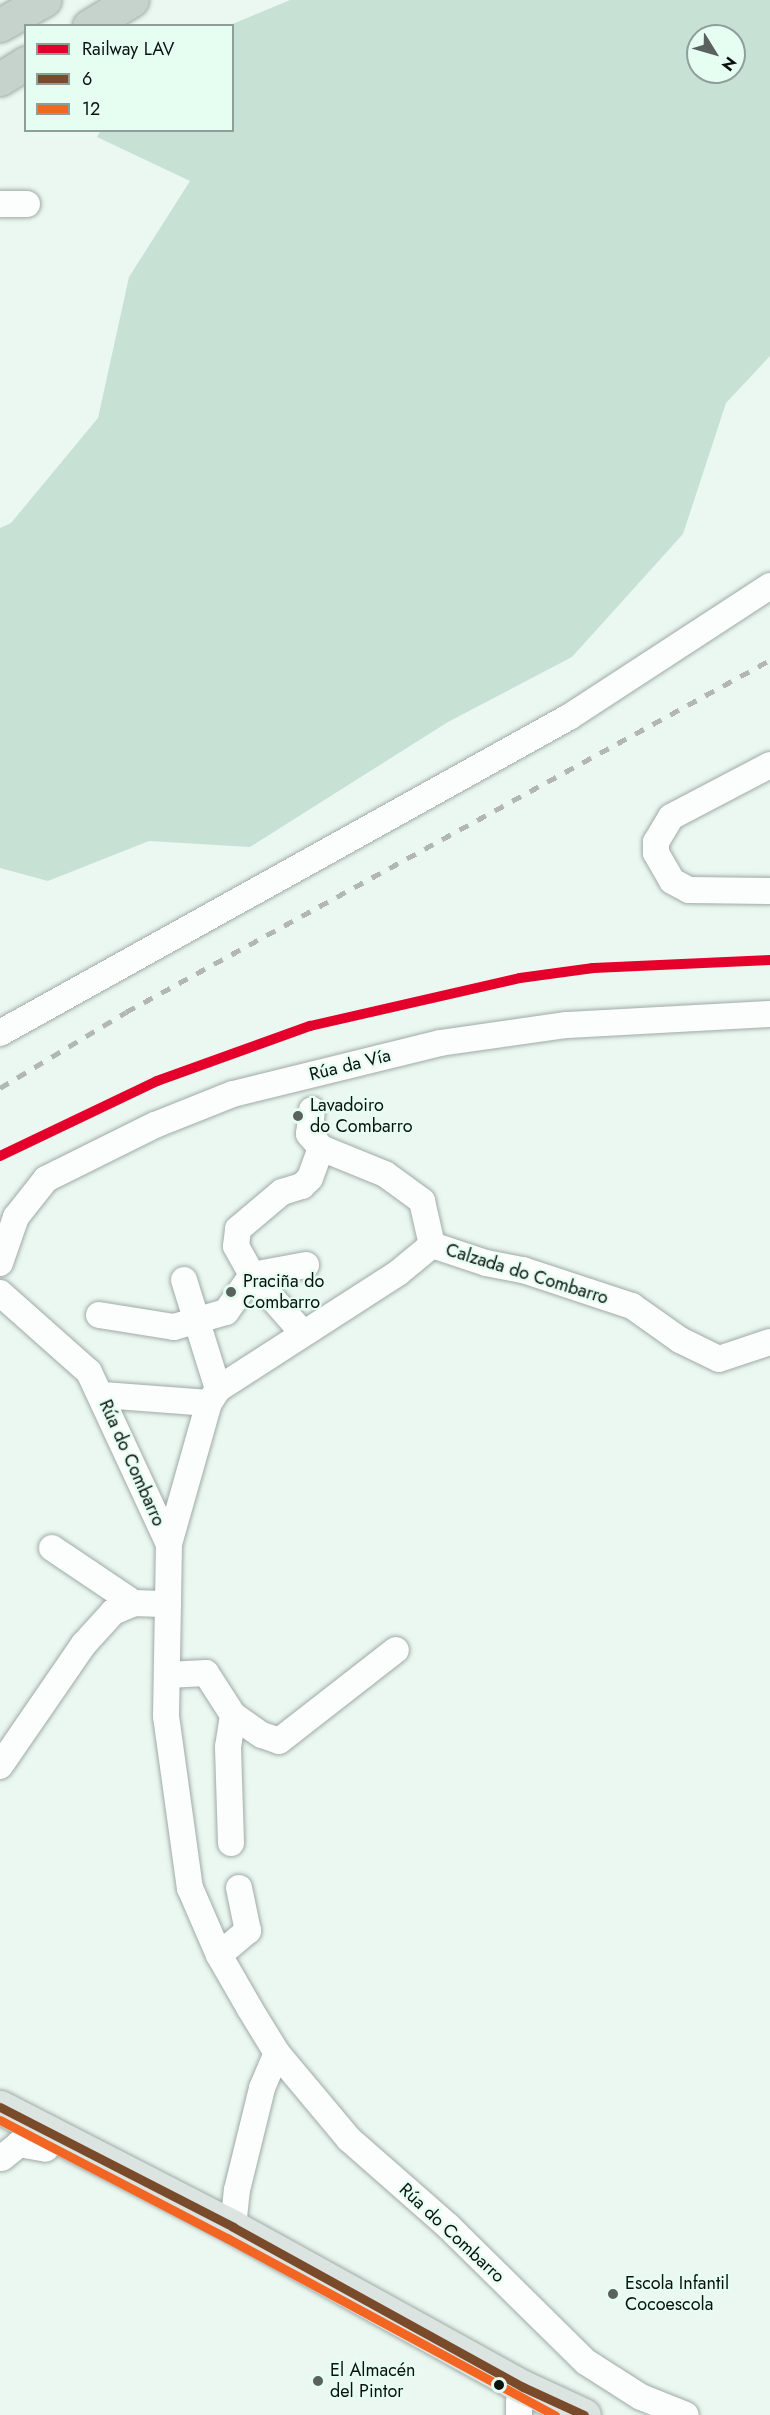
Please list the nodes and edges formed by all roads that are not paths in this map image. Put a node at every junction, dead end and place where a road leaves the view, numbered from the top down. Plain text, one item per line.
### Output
1 (44, 0) edge
2 (132, 0) edge
3 (92, 24) edge
4 (0, 25) edge
5 (24, 64) edge
6 (0, 79) edge
7 (0, 204) edge
8 (27, 204) dead end
9 (770, 586) edge
10 (770, 765) edge
11 (770, 891) edge
12 (770, 1014) edge
13 (0, 1033) edge
14 (312, 1110) dead end
15 (321, 1148) junction
16 (432, 1245) junction
17 (0, 1263) edge
18 (306, 1265) dead end
19 (252, 1275) junction
20 (184, 1280) dead end
21 (0, 1293) edge
22 (99, 1316) dead end
23 (196, 1318) junction
24 (302, 1332) junction
25 (770, 1342) edge
26 (103, 1395) junction
27 (213, 1396) junction
28 (169, 1544) junction
29 (52, 1548) dead end
30 (134, 1604) junction
31 (168, 1604) junction
32 (396, 1650) dead end
33 (167, 1675) junction
34 (233, 1715) junction
35 (0, 1766) edge
36 (231, 1843) dead end
37 (239, 1888) dead end
38 (219, 1955) junction
39 (277, 2053) junction
40 (0, 2107) edge
41 (0, 2124) edge
42 (46, 2149) junction
43 (1, 2160) edge
44 (127, 2193) junction
45 (218, 2223) junction
46 (263, 2263) junction
47 (528, 2410) edge
48 (584, 2415) edge
49 (686, 2415) edge

1 - 4 highway
2 - 3 highway
5 - 6 highway
7 - 8 street
9 - 13 street
10 - 11 street
12 - 17 street, Rúa da Vía
14 - 15 street
15 - 16 street
15 - 19 street
16 - 24 street, Calzada do Combarro
16 - 25 street, Calzada do Combarro
18 - 19 street
19 - 23 street
19 - 24 street
20 - 23 street
21 - 26 street, Rúa do Combarro
22 - 23 street
23 - 27 street
24 - 27 street, Calzada do Combarro
26 - 27 street
26 - 28 street, Rúa do Combarro
27 - 28 street
28 - 31 street, Rúa do Combarro
29 - 30 street
30 - 31 street
30 - 35 street
31 - 33 street, Rúa do Combarro
32 - 34 street
33 - 34 street
33 - 38 street, Rúa do Combarro
34 - 36 street
37 - 38 street
38 - 39 street, Rúa do Combarro
39 - 45 street
39 - 49 street, Rúa do Combarro
40 - 45 main road
41 - 42 main road
42 - 43 street
42 - 44 main road
44 - 45 main road
44 - 46 main road
45 - 46 main road
45 - 48 main road
46 - 47 main road

